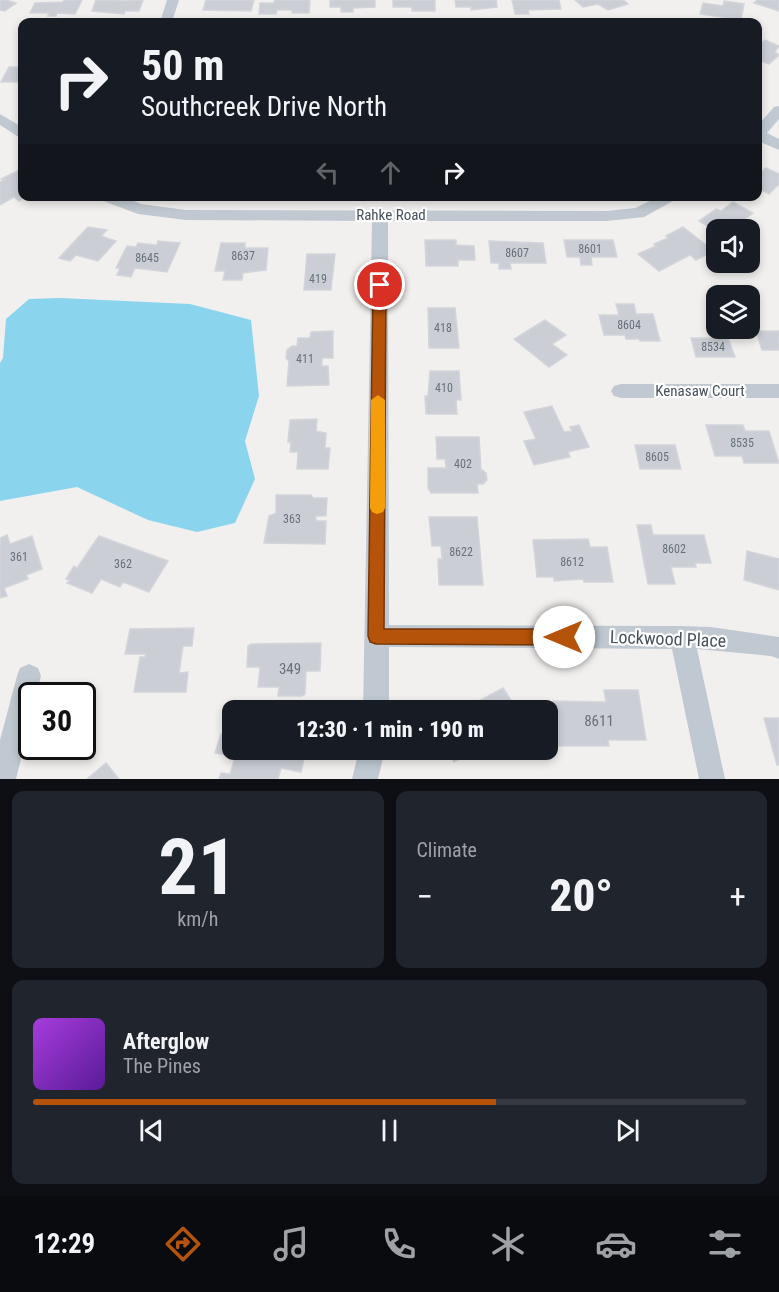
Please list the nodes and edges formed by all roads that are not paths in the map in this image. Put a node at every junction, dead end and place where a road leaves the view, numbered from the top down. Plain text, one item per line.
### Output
1 (173, 0) edge
2 (167, 18) edge
3 (779, 110) edge
4 (0, 118) edge
5 (18, 129) edge
6 (762, 129) edge
7 (18, 132) edge
8 (762, 136) edge
9 (3, 138) dead end
10 (779, 145) edge
11 (119, 201) edge
12 (663, 201) edge
13 (380, 215) junction
14 (621, 391) dead end
15 (779, 391) edge
16 (376, 636) junction
17 (682, 637) junction
18 (779, 648) edge
19 (29, 676) dead end
20 (376, 700) edge
21 (370, 760) edge
22 (3, 779) edge
23 (365, 779) edge
24 (712, 779) edge

1 - 2 street
3 - 6 street
4 - 5 street
7 - 9 street
8 - 10 street
11 - 13 street, Rahke Road
12 - 13 street, Rahke Road
13 - 16 street
14 - 15 street, Kenasaw Court
16 - 17 street, Lockwood Place
16 - 20 street
17 - 18 street, Lockwood Place
17 - 24 street
19 - 22 street
21 - 23 street

